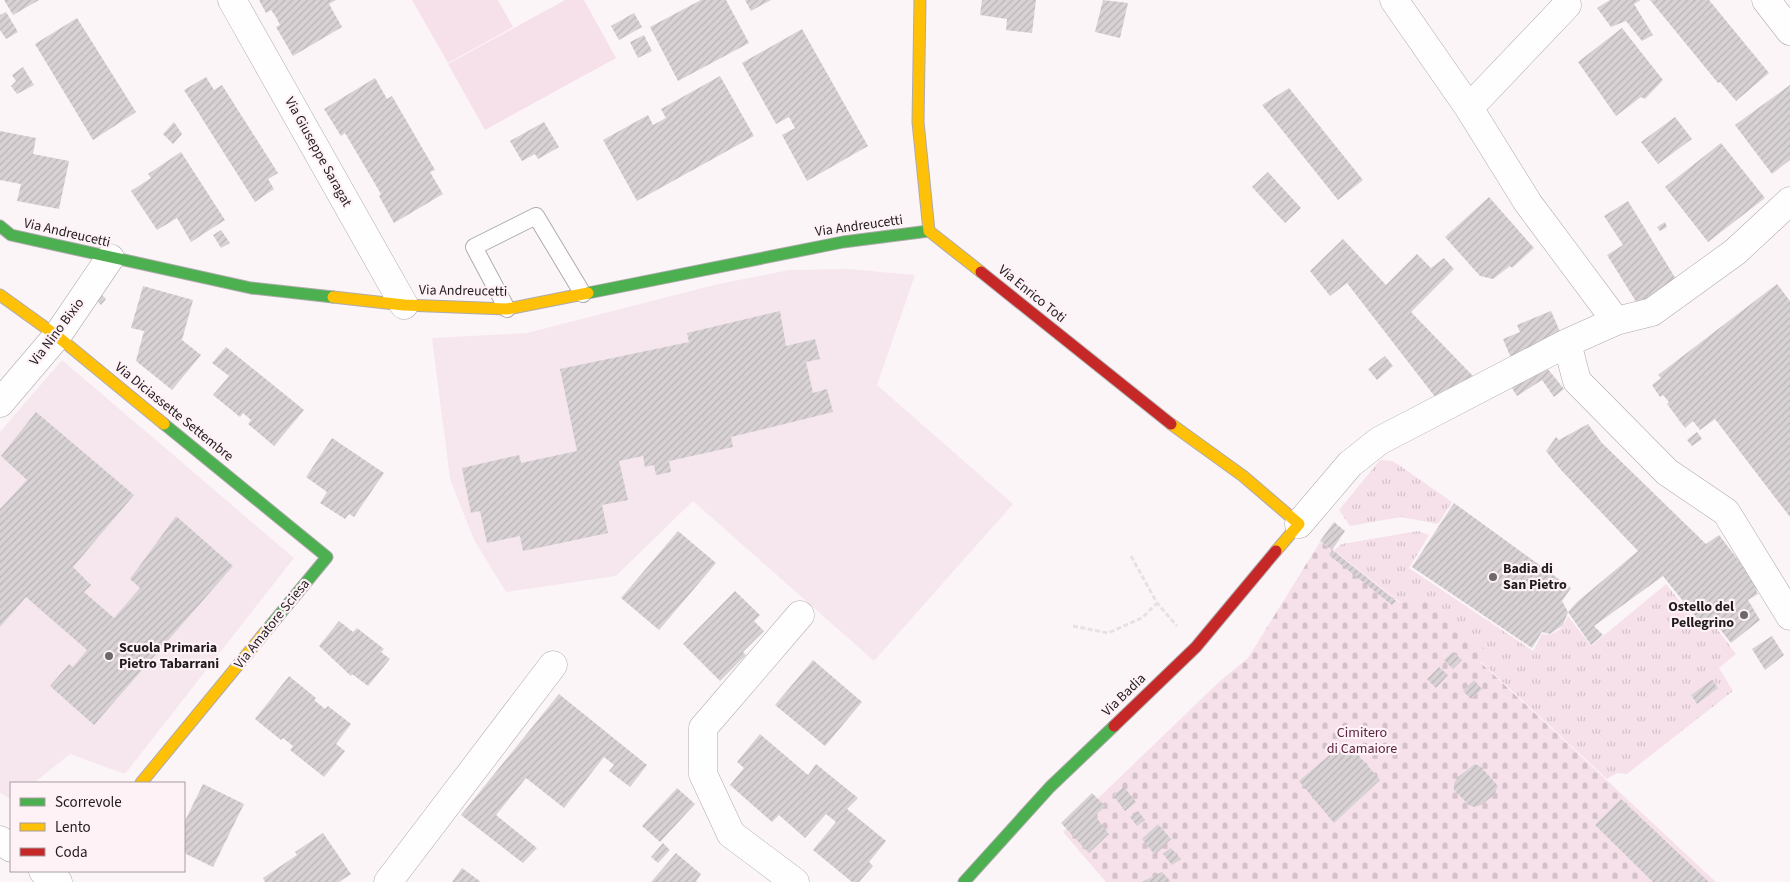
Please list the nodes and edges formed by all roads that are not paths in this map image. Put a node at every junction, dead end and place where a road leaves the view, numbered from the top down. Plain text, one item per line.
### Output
1 (232, 0) edge
2 (920, 0) edge
3 (1394, 0) edge
4 (1766, 0) edge
5 (1567, 5) dead end
6 (1790, 31) edge
7 (1469, 108) junction
8 (1790, 202) edge
9 (0, 226) edge
10 (929, 231) junction
11 (110, 258) junction
12 (583, 294) junction
13 (0, 295) edge
14 (404, 305) junction
15 (507, 309) junction
16 (1616, 321) junction
17 (57, 336) junction
18 (1567, 343) junction
19 (0, 403) edge
20 (1299, 524) junction
21 (327, 557) joint
22 (800, 615) dead end
23 (1790, 616) edge
24 (553, 665) dead end
25 (142, 782) edge
26 (44, 872) edge
27 (68, 872) edge
28 (59, 882) edge
29 (388, 882) edge
30 (795, 882) edge
31 (964, 882) edge

1 - 14 street, Via Giuseppe Saragat
2 - 10 street
3 - 7 street
4 - 6 street
5 - 7 street
7 - 16 street
8 - 16 street
9 - 11 street, Via Andreucetti
10 - 12 street, Via Andreucetti
10 - 20 street, Via Enrico Toti
11 - 14 street, Via Andreucetti
11 - 17 street, Via Nino Bixio
12 - 15 street, Via Andreucetti
12 - 15 lane
13 - 17 street, Via Diciassette Settembre
14 - 15 street, Via Andreucetti
16 - 18 street
17 - 19 street, Via Nino Bixio
17 - 21 street, Via Diciassette Settembre
18 - 20 street
18 - 23 street
20 - 31 street, Via Badia
21 - 25 street, Via Amatore Sciesa
22 - 30 street
24 - 29 street
26 - 28 street
27 - 28 street

